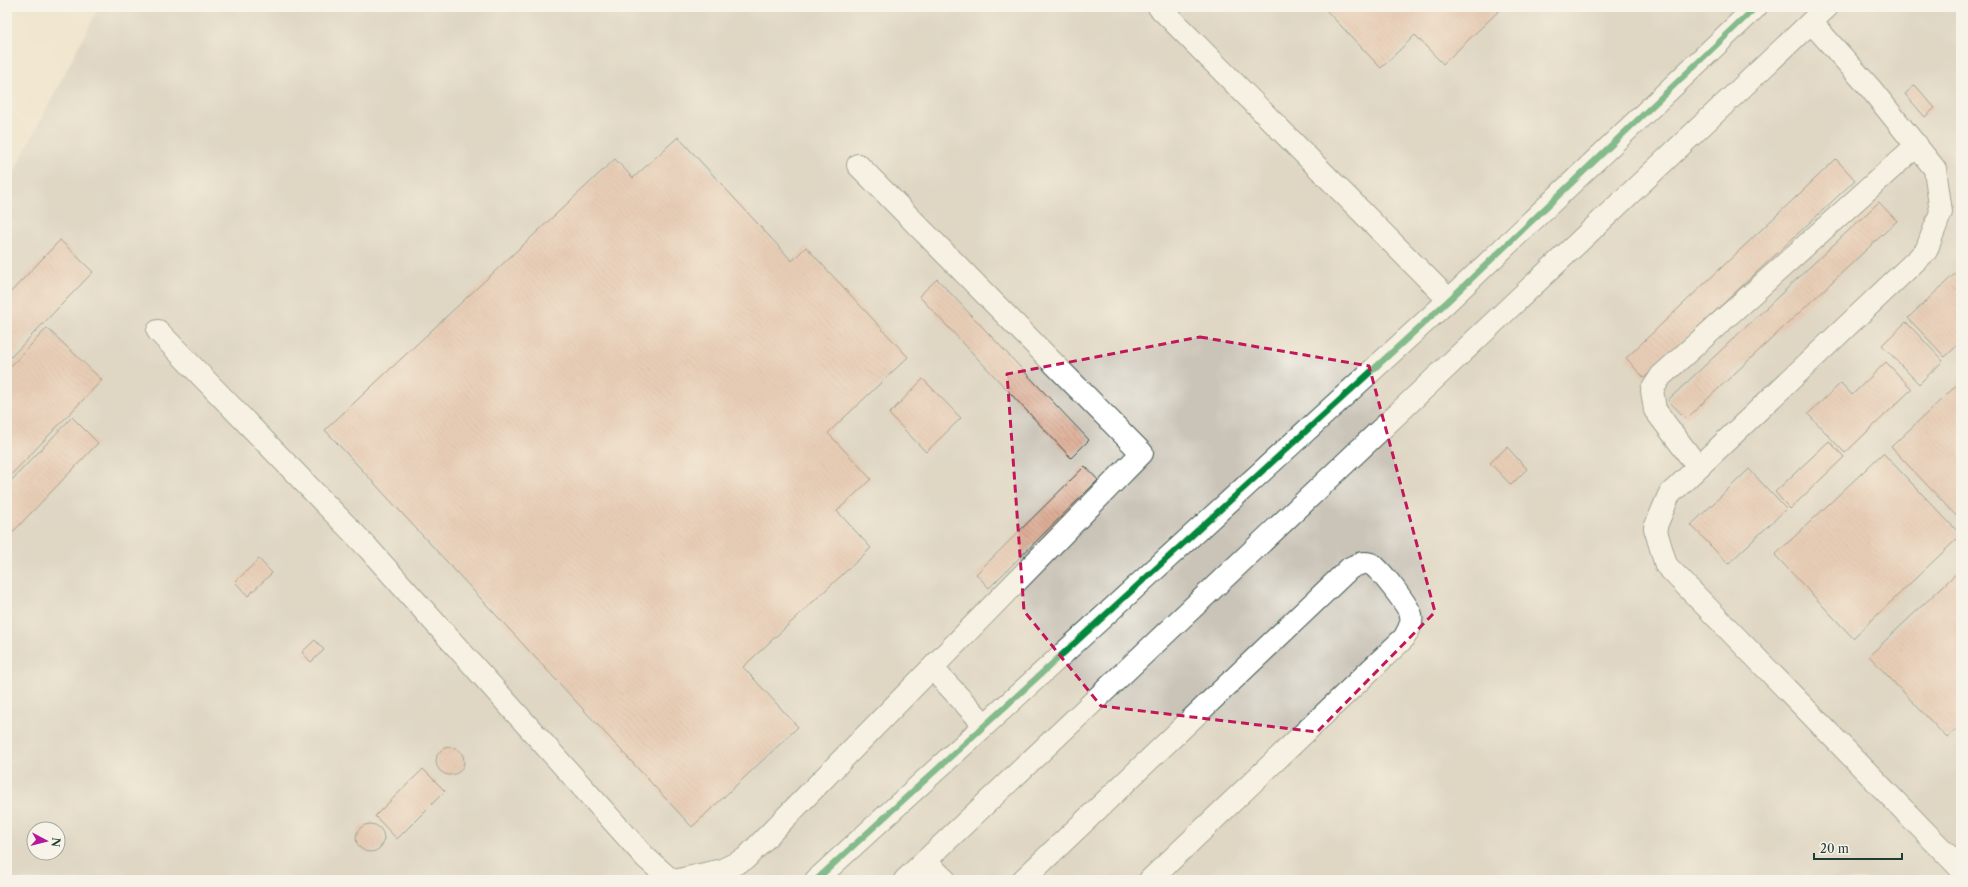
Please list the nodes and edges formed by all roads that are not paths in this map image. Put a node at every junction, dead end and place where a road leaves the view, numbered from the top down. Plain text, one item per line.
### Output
1 (1159, 7) edge
2 (1756, 7) edge
3 (1827, 7) edge
4 (1811, 22) junction
5 (1917, 145) junction
6 (858, 165) dead end
7 (1449, 300) junction
8 (158, 331) dead end
9 (1698, 467) junction
10 (932, 668) junction
11 (985, 725) junction
12 (925, 861) junction
13 (1961, 868) edge
14 (671, 880) edge
15 (679, 880) edge
16 (816, 880) edge
17 (905, 880) edge
18 (945, 880) edge
19 (1023, 880) edge
20 (1150, 880) edge

1 - 7 street
2 - 7 street
3 - 4 street
4 - 5 street
4 - 12 street
5 - 9 street
5 - 9 street
6 - 10 street
7 - 11 street
8 - 14 street
9 - 13 street
10 - 11 street
10 - 15 street
11 - 16 street
12 - 17 street
12 - 18 street
19 - 20 street

